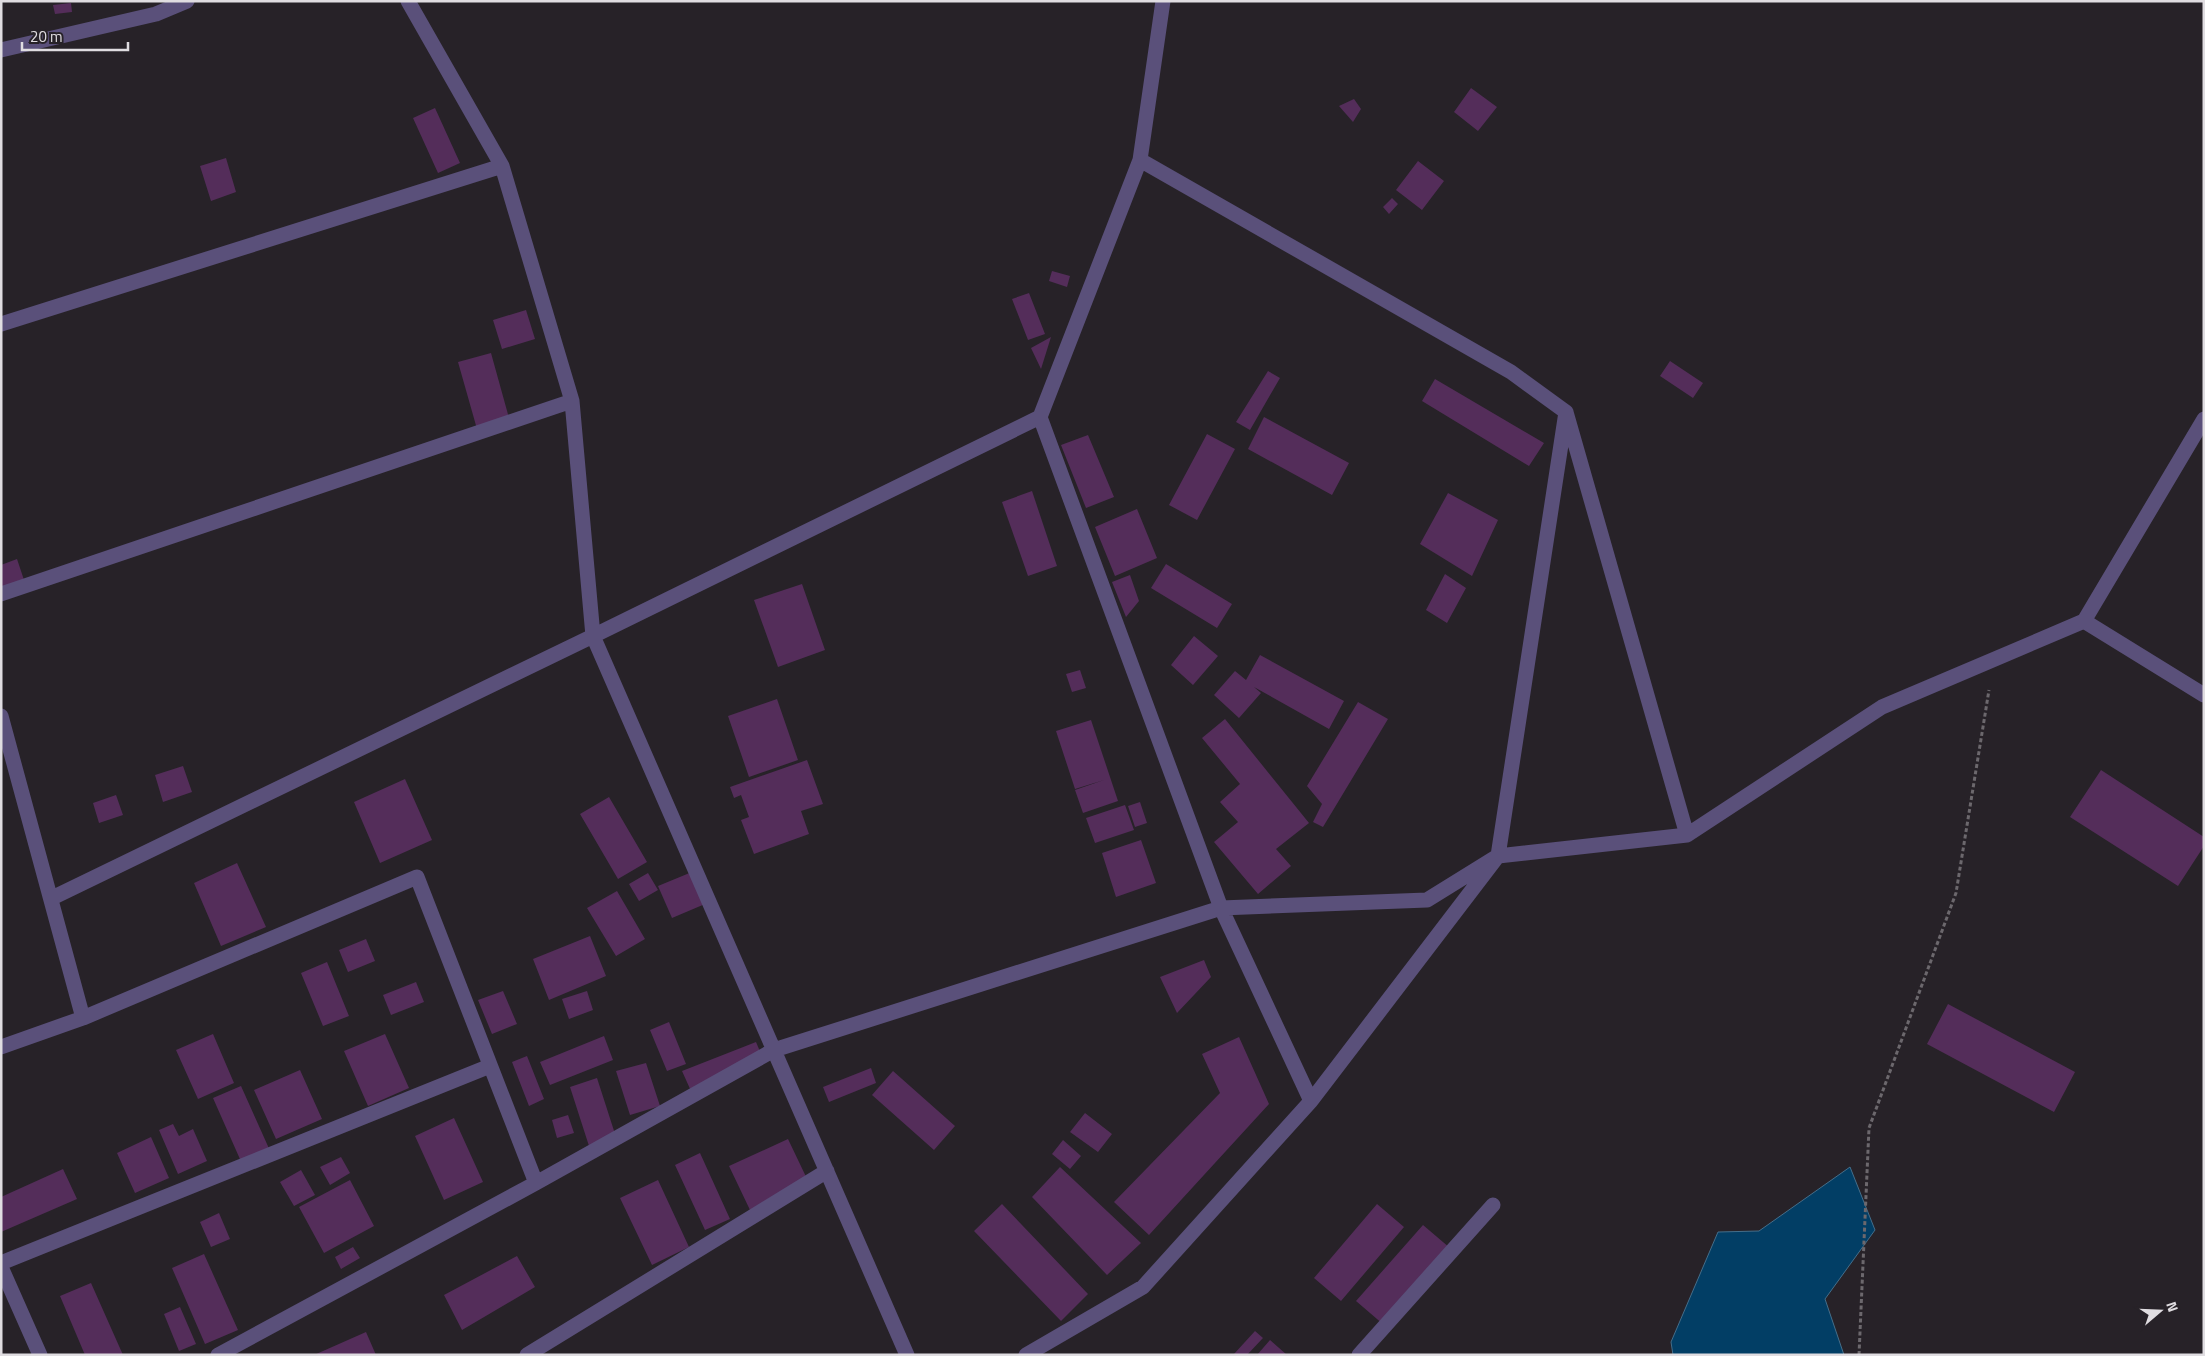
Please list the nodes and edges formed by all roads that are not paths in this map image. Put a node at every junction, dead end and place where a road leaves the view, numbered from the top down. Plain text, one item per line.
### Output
1 (187, 1) edge
2 (408, 1) edge
3 (1163, 1) edge
4 (153, 7) edge
5 (1, 50) edge
6 (1140, 160) junction
7 (502, 166) junction
8 (1, 324) edge
9 (572, 401) junction
10 (1566, 412) junction
11 (1040, 417) junction
12 (2204, 419) edge
13 (1, 594) edge
14 (2084, 621) junction
15 (593, 636) junction
16 (2204, 695) edge
17 (1, 716) edge
18 (1687, 835) junction
19 (1498, 856) junction
20 (52, 898) junction
21 (1221, 908) junction
22 (83, 1018) junction
23 (1, 1047) edge
24 (774, 1050) junction
25 (490, 1066) junction
26 (1311, 1101) junction
27 (827, 1171) junction
28 (536, 1183) junction
29 (1493, 1204) dead end
30 (1, 1262) edge
31 (1, 1267) edge
32 (40, 1355) edge
33 (218, 1355) edge
34 (527, 1355) edge
35 (907, 1355) edge
36 (1026, 1355) edge
37 (1359, 1355) edge

1 - 4 street
2 - 7 street
3 - 6 street
4 - 5 street
6 - 10 street
6 - 11 street
7 - 8 street
7 - 9 street
9 - 13 street
9 - 15 street
10 - 18 street
10 - 19 street
11 - 15 street
11 - 21 street
12 - 14 street
14 - 16 street
14 - 18 street
15 - 20 street
15 - 24 street
17 - 20 street
18 - 19 street
19 - 21 street
19 - 26 street
20 - 22 street
21 - 24 street
21 - 26 street
22 - 23 street
22 - 25 street
24 - 27 street
24 - 28 street
25 - 28 street
25 - 30 street
26 - 36 street
27 - 34 street
27 - 35 street
28 - 33 street
29 - 37 street
31 - 32 street

